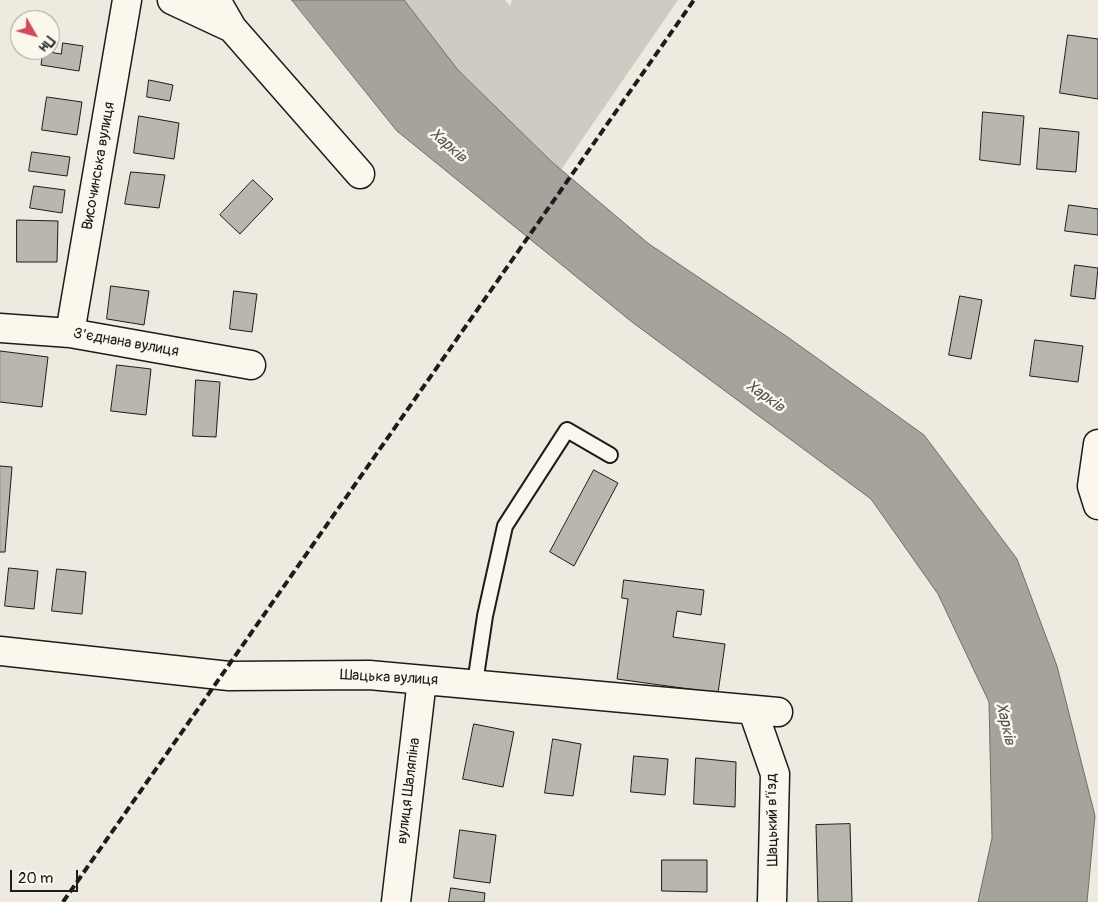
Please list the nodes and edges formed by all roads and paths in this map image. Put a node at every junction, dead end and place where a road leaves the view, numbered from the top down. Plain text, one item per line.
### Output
1 (172, 0) edge
2 (216, 0) edge
3 (131, 1) edge
4 (232, 28) junction
5 (360, 174) dead end
6 (0, 328) edge
7 (70, 333) junction
8 (251, 365) dead end
9 (1098, 444) edge
10 (610, 455) dead end
11 (1098, 506) edge
12 (0, 651) edge
13 (422, 680) junction
14 (475, 684) junction
15 (766, 711) joint
16 (396, 902) edge
17 (772, 902) edge

1 - 4 street
2 - 4 street
3 - 7 street, Височинська вулиця
4 - 5 street
6 - 7 street, З’єднана вулиця
7 - 8 street, З’єднана вулиця
9 - 11 street
10 - 14 lane
12 - 13 street, Шацька вулиця
13 - 14 street, Шацька вулиця
13 - 16 street, вулиця Шаляпіна
14 - 15 street, Шацька вулиця
15 - 17 street, Шацький в’їзд

